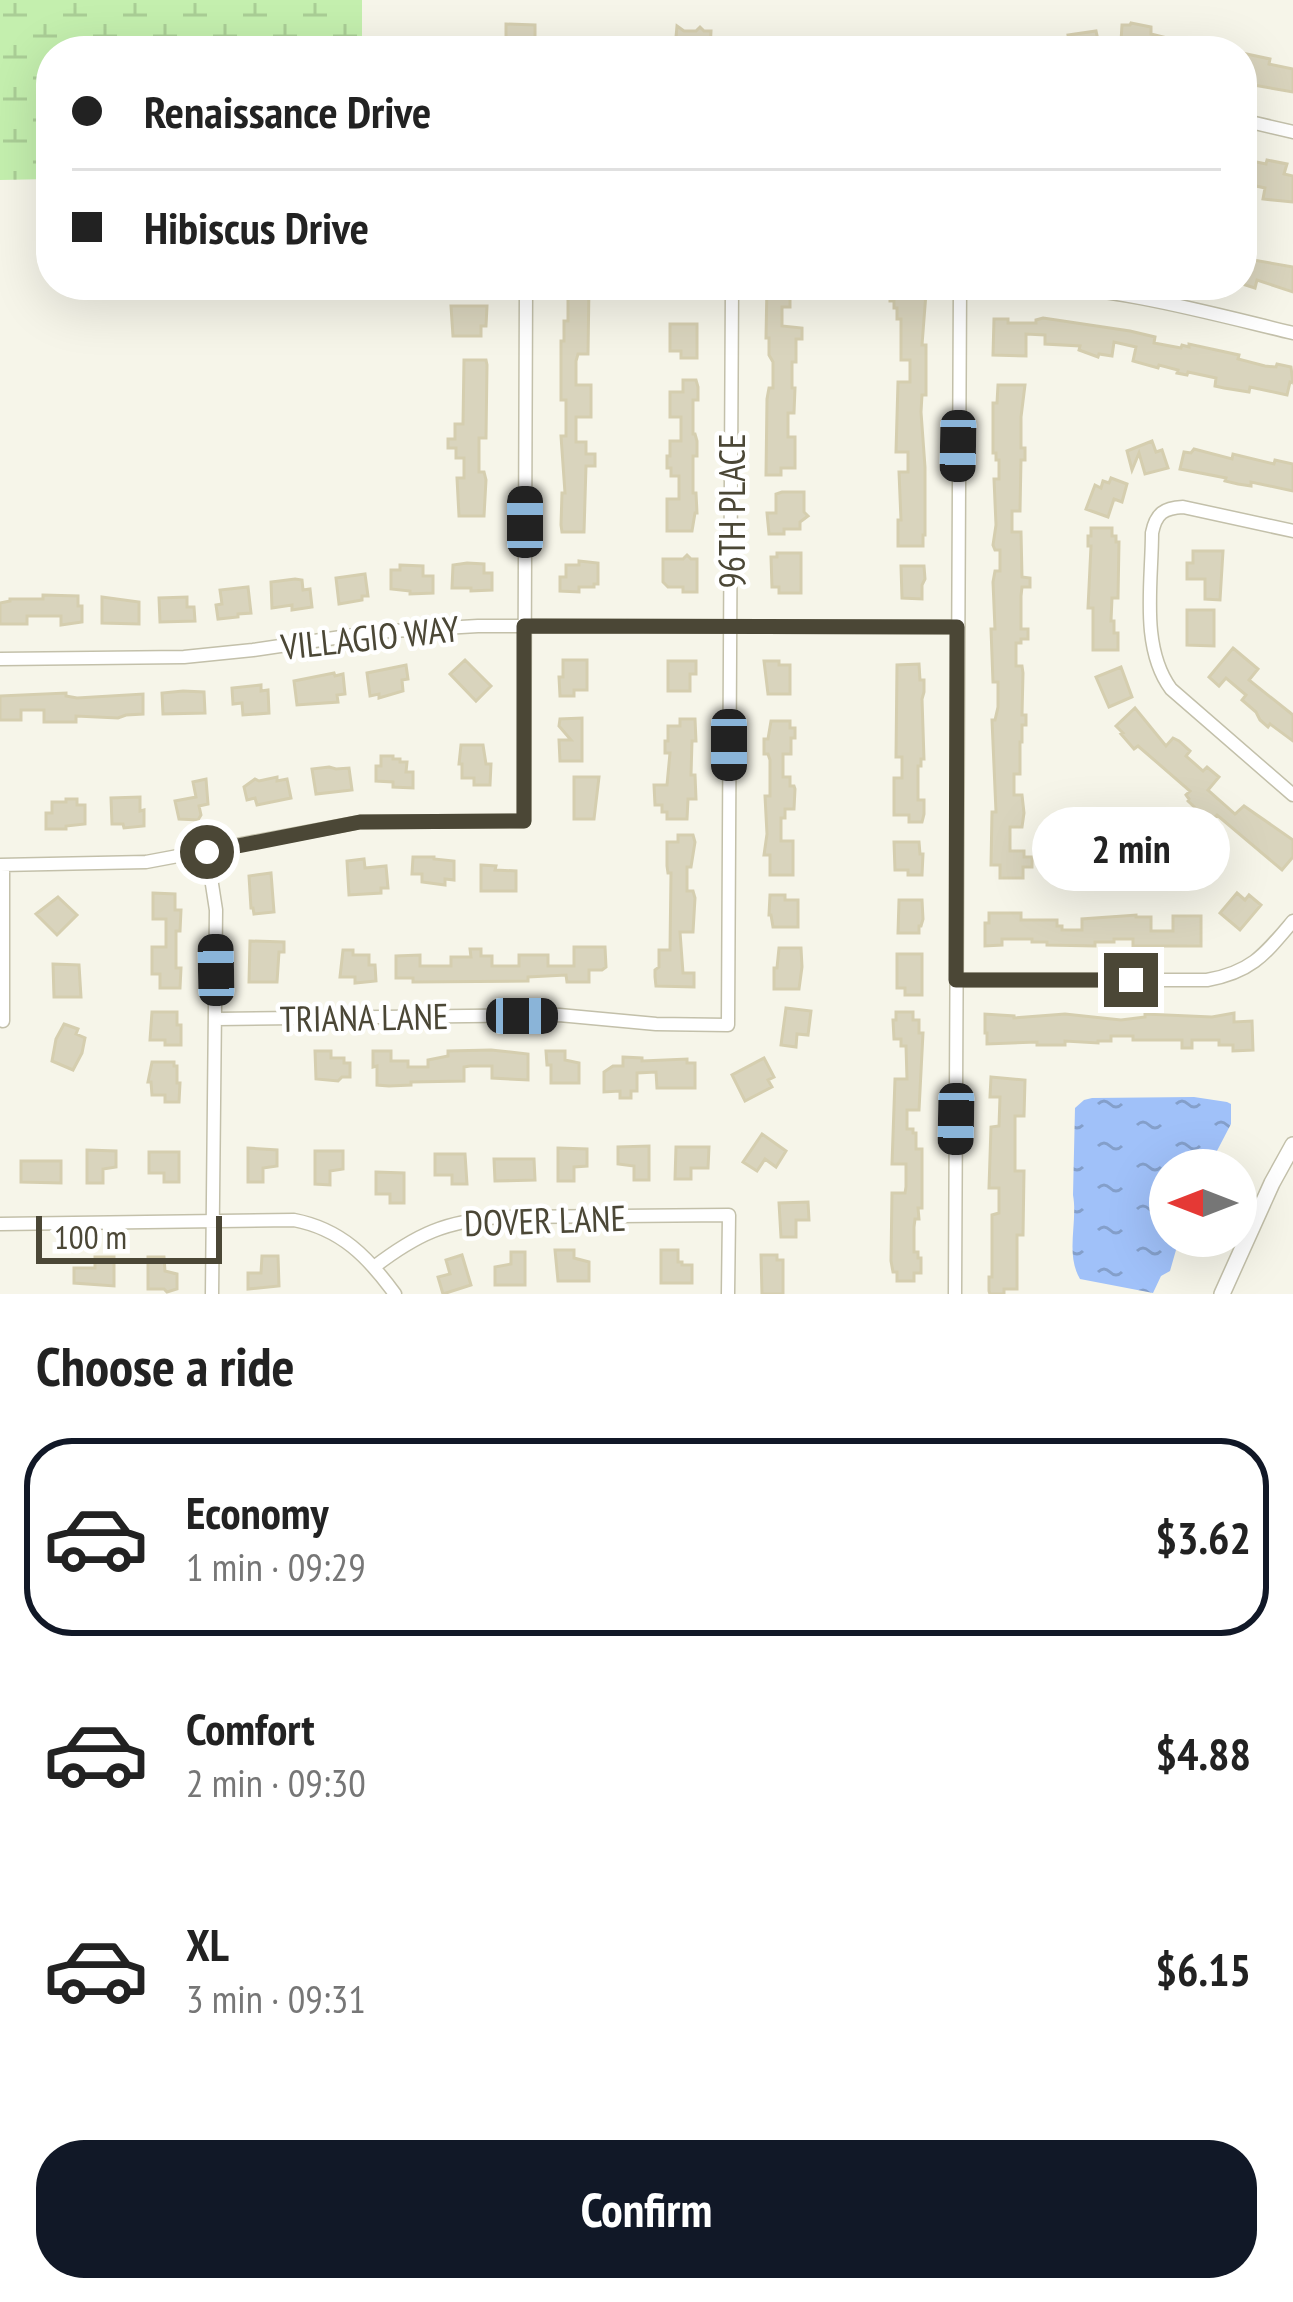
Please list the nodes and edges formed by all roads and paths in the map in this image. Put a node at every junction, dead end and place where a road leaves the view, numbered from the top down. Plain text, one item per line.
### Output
1 (1257, 124) edge
2 (1293, 132) edge
3 (526, 300) edge
4 (732, 300) edge
5 (960, 300) edge
6 (1149, 300) edge
7 (1293, 333) edge
8 (1293, 531) edge
9 (524, 626) junction
10 (730, 626) junction
11 (957, 627) junction
12 (0, 659) edge
13 (1293, 795) edge
14 (207, 852) junction
15 (1, 865) edge
16 (1293, 921) edge
17 (956, 980) junction
18 (216, 1018) junction
19 (3, 1021) dead end
20 (728, 1025) joint
21 (1293, 1144) edge
22 (213, 1220) junction
23 (0, 1224) edge
24 (374, 1267) junction
25 (212, 1294) edge
26 (395, 1294) edge
27 (728, 1294) edge
28 (955, 1294) edge
29 (1222, 1294) edge

1 - 2 street
3 - 9 street
4 - 10 street, 96TH PLACE
5 - 11 street
6 - 7 street
8 - 13 street
9 - 10 street, VILLAGIO WAY
9 - 12 street, VILLAGIO WAY
9 - 14 street
10 - 11 street, VILLAGIO WAY
10 - 20 street, 96TH PLACE
11 - 17 street
14 - 15 street
14 - 18 street
15 - 19 street
16 - 17 street
17 - 28 street
18 - 20 street, TRIANA LANE
18 - 22 street
21 - 29 street
22 - 23 street
22 - 24 street
22 - 25 street
24 - 26 street
24 - 27 street, DOVER LANE

